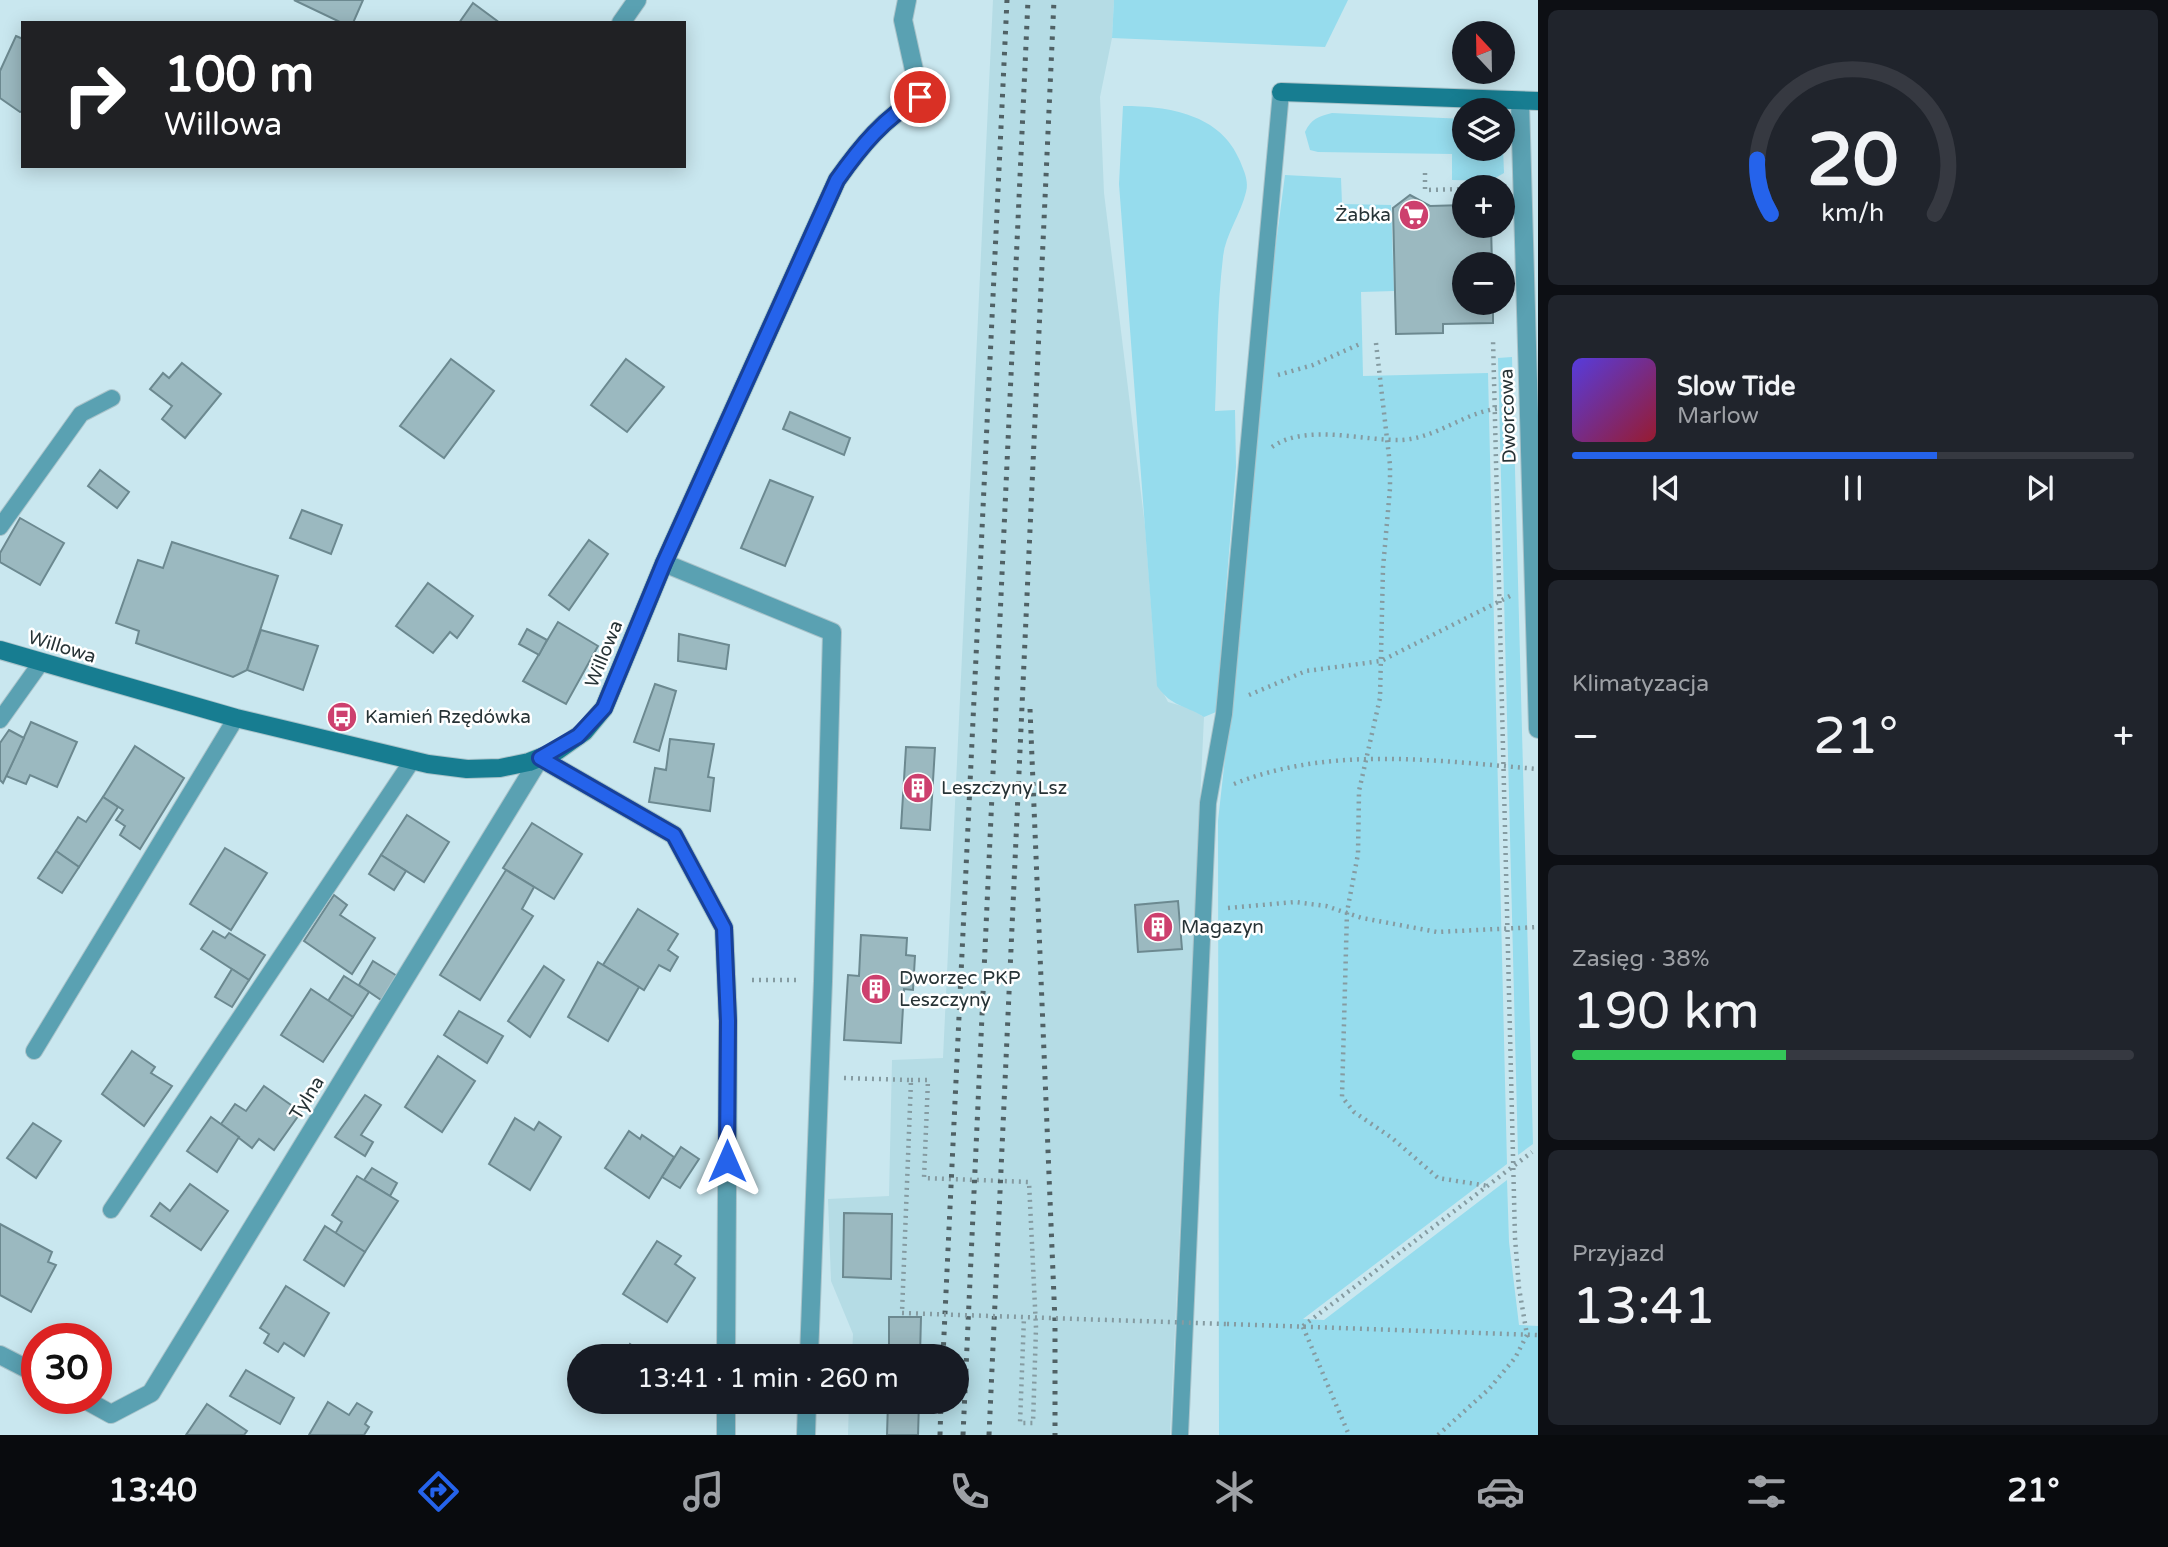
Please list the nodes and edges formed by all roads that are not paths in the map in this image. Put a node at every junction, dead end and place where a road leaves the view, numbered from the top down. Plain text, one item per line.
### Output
1 (637, 0) edge
2 (907, 0) edge
3 (622, 21) edge
4 (1281, 92) joint
5 (1529, 102) edge
6 (1531, 219) edge
7 (112, 398) dead end
8 (1534, 407) edge
9 (0, 527) edge
10 (664, 563) junction
11 (1536, 580) edge
12 (0, 650) edge
13 (40, 664) junction
14 (236, 718) junction
15 (0, 720) edge
16 (1538, 730) edge
17 (540, 758) junction
18 (412, 761) junction
19 (34, 1051) dead end
20 (111, 1210) dead end
21 (726, 1344) edge
22 (809, 1344) edge
23 (0, 1355) edge
24 (21, 1366) edge
25 (112, 1413) edge
26 (726, 1414) edge
27 (807, 1414) edge
28 (726, 1435) edge
29 (806, 1435) edge
30 (1180, 1435) edge

1 - 3 street
2 - 10 street, Willowa
4 - 5 street
4 - 30 lane
5 - 6 street, Dworcowa
6 - 8 street, Dworcowa
7 - 9 lane
8 - 11 street, Dworcowa
10 - 17 street, Willowa
10 - 22 street
11 - 16 street, Dworcowa
12 - 13 street, Willowa
13 - 14 street, Willowa
13 - 15 lane
14 - 18 street, Willowa
14 - 19 lane
17 - 18 street, Willowa
17 - 21 street
17 - 25 street, Tylna
18 - 20 lane
23 - 24 street
26 - 28 street
27 - 29 street

